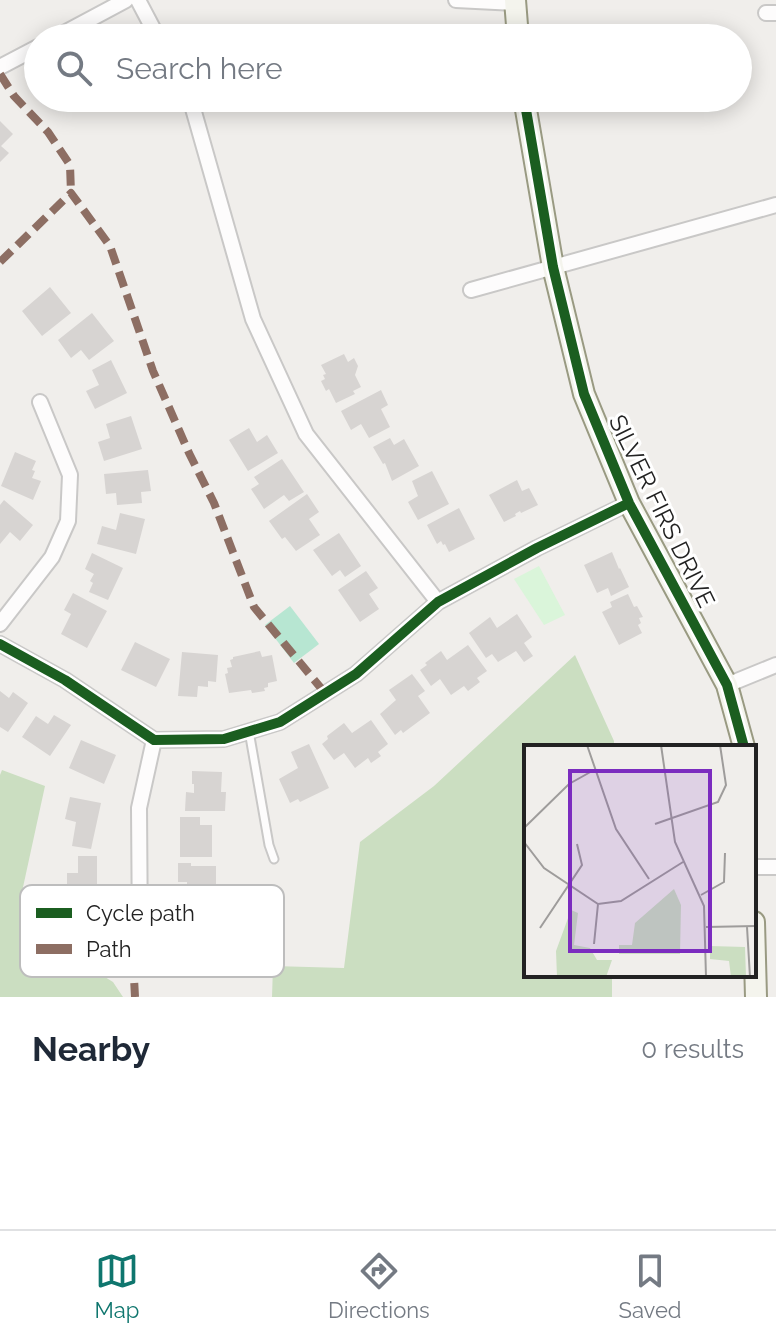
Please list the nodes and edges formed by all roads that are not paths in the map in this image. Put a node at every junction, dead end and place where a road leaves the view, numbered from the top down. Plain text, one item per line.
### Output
1 (126, 0) edge
2 (138, 0) edge
3 (456, 0) edge
4 (515, 1) edge
5 (81, 24) edge
6 (151, 24) edge
7 (517, 24) edge
8 (24, 54) edge
9 (0, 67) edge
10 (194, 112) edge
11 (526, 112) edge
12 (776, 205) edge
13 (553, 267) junction
14 (471, 290) dead end
15 (40, 402) dead end
16 (629, 503) junction
17 (438, 602) junction
18 (0, 624) edge
19 (0, 644) edge
20 (776, 665) edge
21 (727, 685) junction
22 (249, 731) junction
23 (154, 740) junction
24 (743, 745) edge
25 (274, 859) dead end
26 (140, 885) edge
27 (755, 977) edge
28 (756, 997) edge

1 - 5 street
2 - 6 street
3 - 4 street
4 - 7 street
8 - 9 street
10 - 17 street
11 - 13 street, SILVER FIRS DRIVE
12 - 13 street
13 - 14 street
13 - 16 street, SILVER FIRS DRIVE
15 - 18 street
16 - 17 street
16 - 21 street, SILVER FIRS DRIVE
17 - 22 street
19 - 23 street
20 - 21 street
21 - 24 street, SILVER FIRS DRIVE
22 - 23 street
22 - 25 lane
23 - 26 street
27 - 28 street

